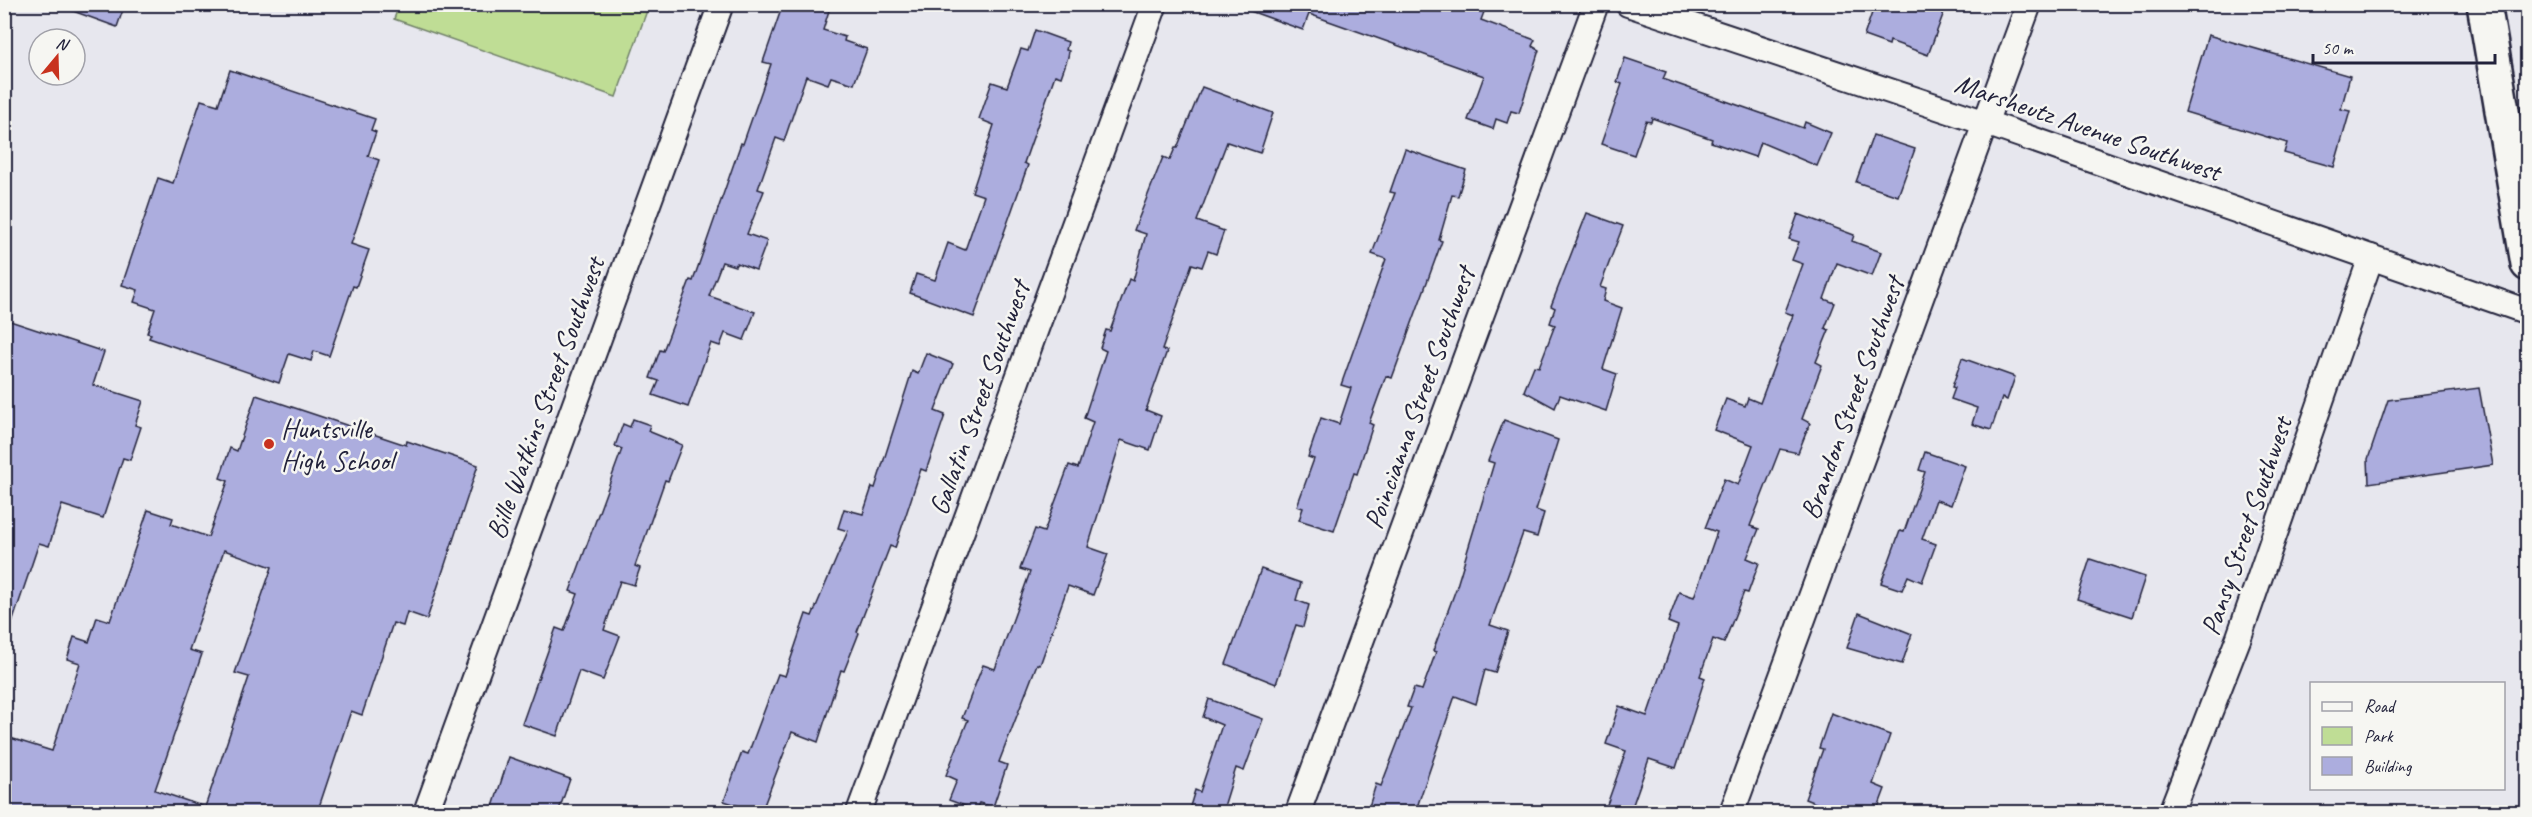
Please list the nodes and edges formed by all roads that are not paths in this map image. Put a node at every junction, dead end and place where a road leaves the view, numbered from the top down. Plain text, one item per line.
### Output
1 (721, 4) edge
2 (1155, 4) edge
3 (1596, 4) edge
4 (1628, 4) edge
5 (2029, 4) edge
6 (2484, 4) edge
7 (1986, 123) junction
8 (2372, 257) junction
9 (2528, 264) edge
10 (2528, 312) edge
11 (426, 813) edge
12 (859, 813) edge
13 (1298, 813) edge
14 (1732, 813) edge
15 (2171, 813) edge

1 - 11 street, Bille Watkins Street Southwest
2 - 12 street, Gallatin Street Southwest
3 - 13 street, Poincianna Street Southwest
4 - 7 street, Marsheutz Avenue Southwest
5 - 7 street, Brandon Street Southwest
6 - 9 main road
7 - 8 street, Marsheutz Avenue Southwest
7 - 14 street, Brandon Street Southwest
8 - 10 street, Marsheutz Avenue Southwest
8 - 15 street, Pansy Street Southwest

